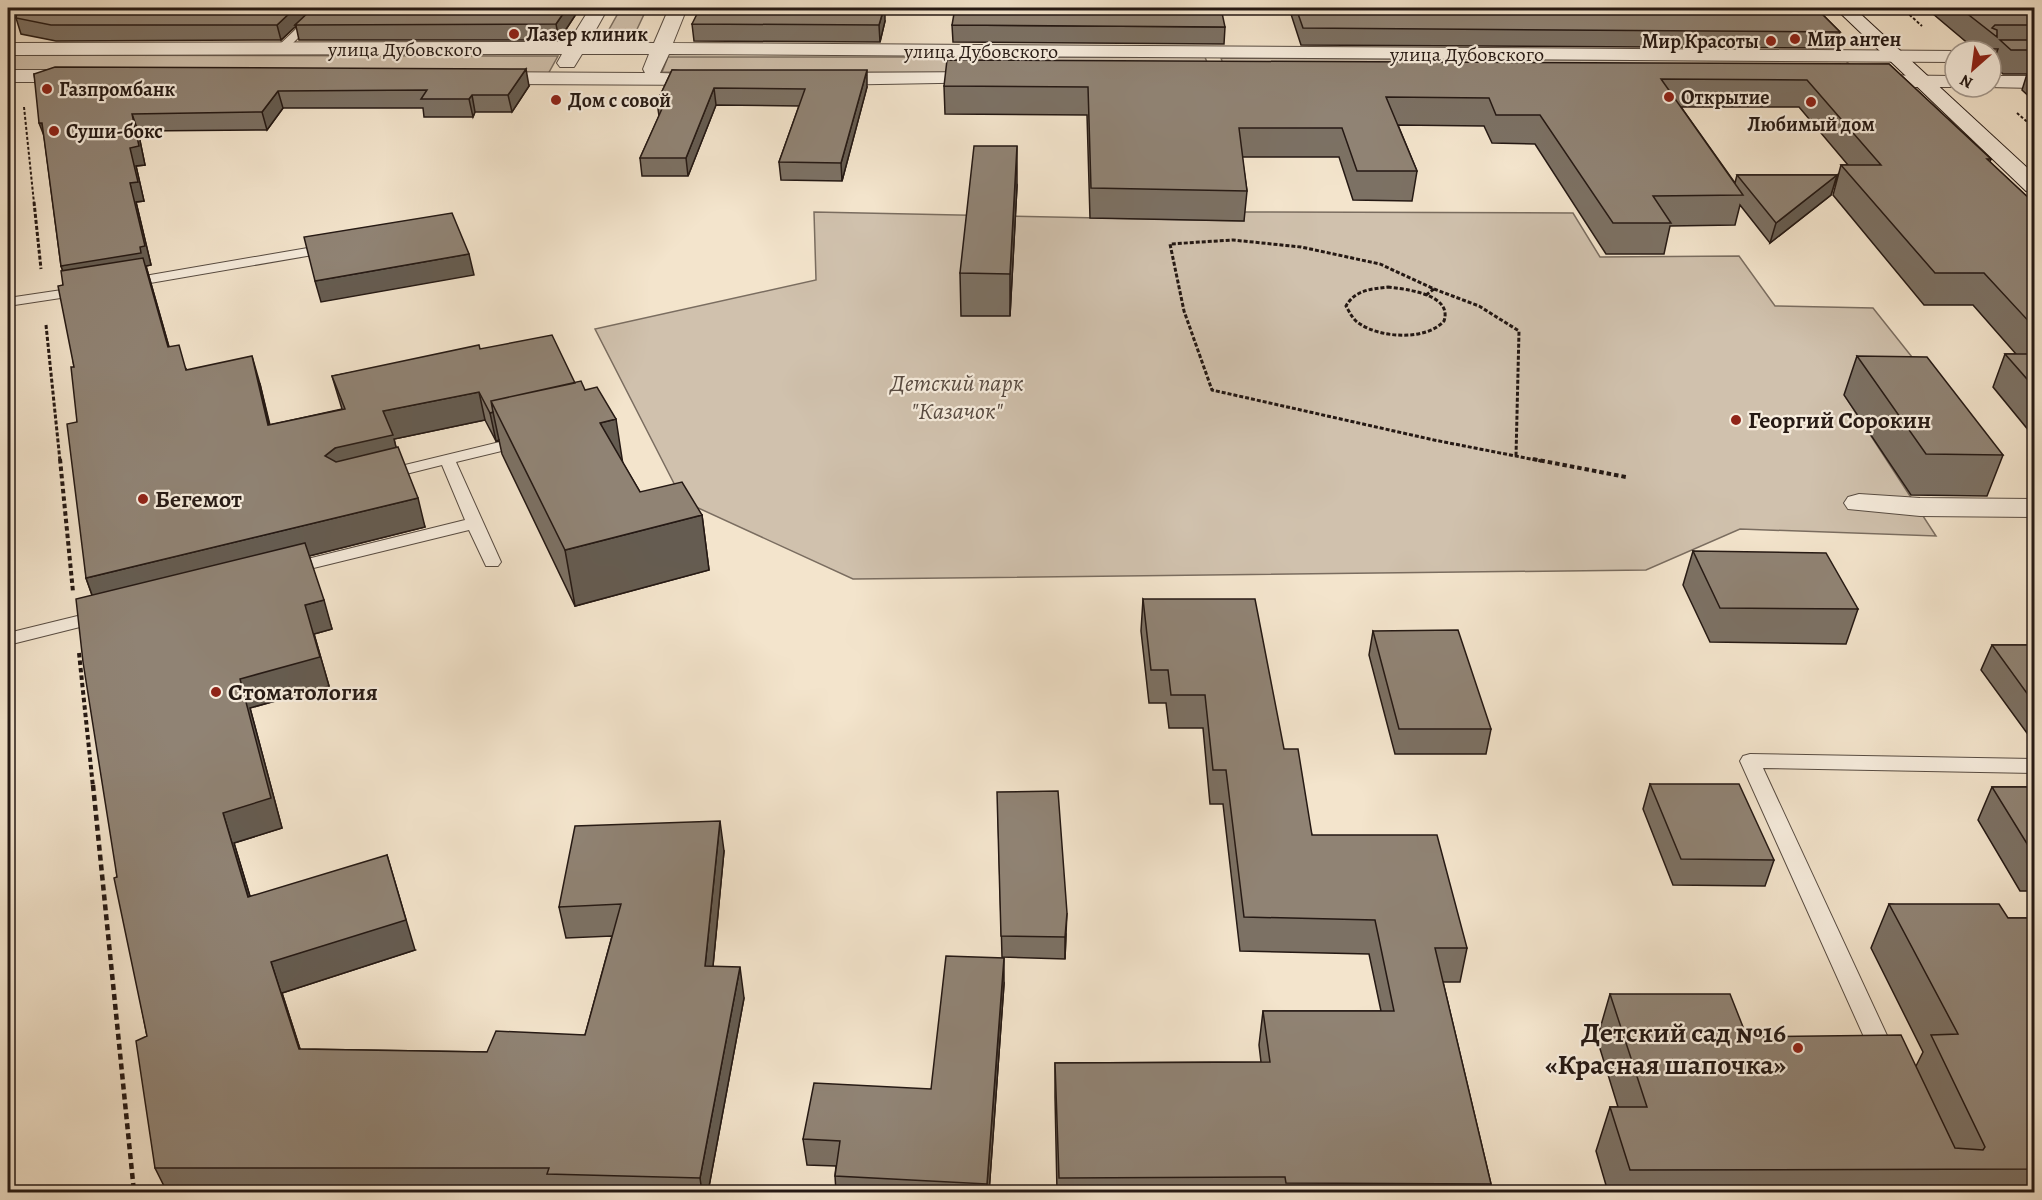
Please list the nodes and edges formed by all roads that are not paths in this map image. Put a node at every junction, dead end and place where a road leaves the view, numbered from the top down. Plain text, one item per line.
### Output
1 (322, 8) edge
2 (599, 8) edge
3 (678, 8) edge
4 (1844, 8) edge
5 (1858, 8) edge
6 (576, 48) junction
7 (8, 49) edge
8 (281, 49) junction
9 (662, 49) junction
10 (1211, 53) junction
11 (1903, 55) junction
12 (1943, 56) edge
13 (2003, 56) edge
14 (2034, 56) edge
15 (1218, 72) edge
16 (8, 76) edge
17 (94, 76) edge
18 (466, 78) edge
19 (558, 78) junction
20 (1007, 78) edge
21 (649, 79) junction
22 (735, 79) edge
23 (806, 79) edge
24 (1847, 81) edge
25 (1940, 82) edge
26 (2003, 82) edge
27 (2034, 82) edge
28 (2034, 166) edge
29 (2034, 186) edge
30 (348, 245) edge
31 (8, 302) edge
32 (545, 436) edge
33 (447, 459) junction
34 (366, 478) edge
35 (1859, 503) dead end
36 (2034, 508) edge
37 (475, 523) junction
38 (492, 562) dead end
39 (270, 574) edge
40 (122, 611) edge
41 (8, 639) edge
42 (2034, 766) edge
43 (1893, 1074) edge

1 - 8 lane
2 - 6 street
3 - 9 street
4 - 11 street
5 - 11 street
6 - 8 street, улица Дубовского
6 - 9 street, улица Дубовского
6 - 19 street
7 - 8 street, улица Дубовского
9 - 10 street, улица Дубовского
9 - 21 street
10 - 11 street, улица Дубовского
10 - 15 street
11 - 12 street, улица Дубовского
11 - 25 street
13 - 14 street
16 - 17 street
18 - 19 street, улица Дубовского
19 - 21 street, улица Дубовского
20 - 23 street, улица Дубовского
21 - 22 street, улица Дубовского
24 - 25 street
25 - 28 street
25 - 29 street
26 - 27 street
30 - 31 lane
32 - 33 lane
33 - 34 lane
33 - 37 lane
35 - 36 street
37 - 38 lane
37 - 39 lane
40 - 41 lane
42 - 43 lane

